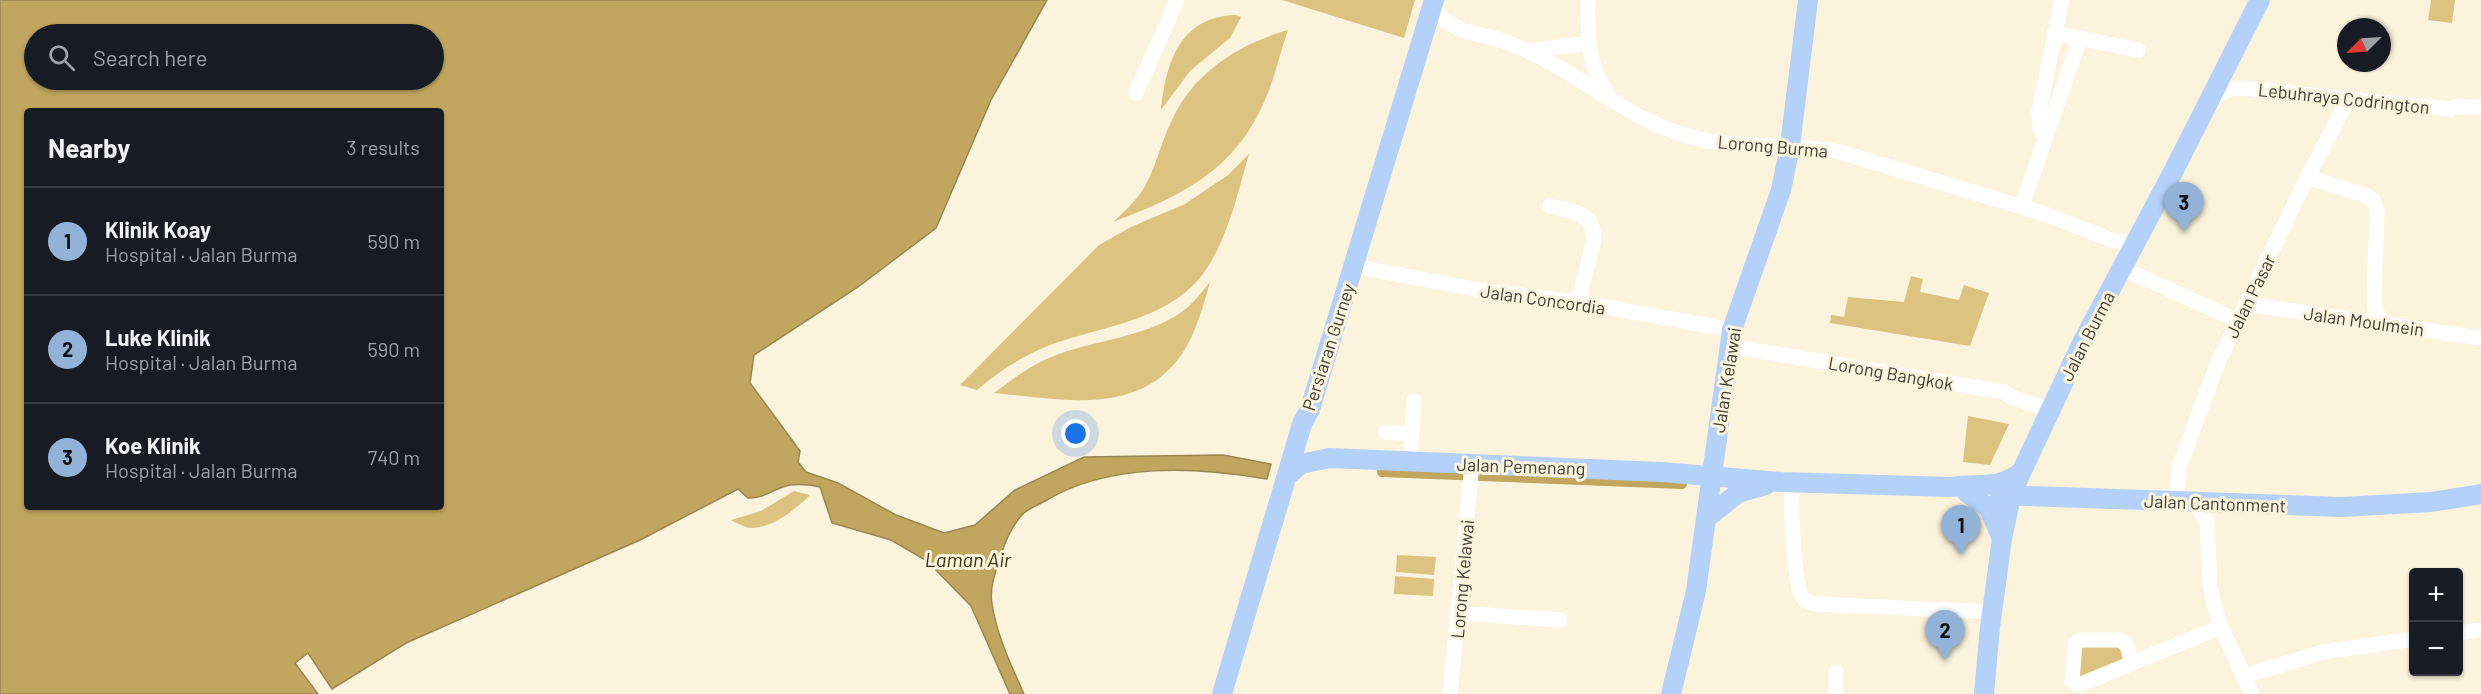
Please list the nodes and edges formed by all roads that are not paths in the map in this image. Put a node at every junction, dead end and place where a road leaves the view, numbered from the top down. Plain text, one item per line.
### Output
1 (1177, 0) edge
2 (1588, 0) edge
3 (1808, 0) edge
4 (2062, 0) edge
5 (2260, 0) edge
6 (1433, 1) edge
7 (2054, 33) junction
8 (2080, 38) junction
9 (1588, 43) junction
10 (2138, 50) dead end
11 (1528, 51) junction
12 (1136, 93) dead end
13 (1612, 100) junction
14 (2210, 100) junction
15 (2348, 100) junction
16 (2481, 107) edge
17 (2451, 109) junction
18 (2481, 116) edge
19 (2044, 138) junction
20 (1790, 146) junction
21 (2307, 177) junction
22 (1550, 206) dead end
23 (2022, 206) junction
24 (2137, 241) junction
25 (1353, 266) junction
26 (2122, 268) junction
27 (2374, 298) junction
28 (1578, 302) junction
29 (2246, 304) junction
30 (2358, 320) junction
31 (2238, 321) junction
32 (2382, 324) junction
33 (1731, 338) junction
34 (2481, 338) edge
35 (1414, 400) dead end
36 (1310, 409) junction
37 (2050, 410) junction
38 (1386, 432) dead end
39 (1412, 434) junction
40 (1329, 458) junction
41 (1411, 461) junction
42 (1471, 473) junction
43 (2020, 473) junction
44 (1288, 475) junction
45 (1712, 476) junction
46 (1786, 482) junction
47 (1958, 489) junction
48 (2481, 494) edge
49 (2011, 496) junction
50 (2186, 502) junction
51 (2230, 504) junction
52 (1708, 517) junction
53 (2002, 539) junction
54 (2209, 542) junction
55 (1993, 612) junction
56 (1458, 613) junction
57 (1560, 620) dead end
58 (2221, 627) junction
59 (2481, 630) edge
60 (2463, 632) edge
61 (2409, 640) edge
62 (2132, 664) junction
63 (1836, 672) dead end
64 (2244, 676) junction
65 (2071, 689) edge
66 (1222, 694) edge
67 (1450, 694) edge
68 (1671, 694) edge
69 (1836, 694) edge
70 (1984, 694) edge
71 (2252, 694) edge

1 - 12 street
2 - 9 street
3 - 20 main road, Jalan Kelawai
4 - 7 street
5 - 14 main road, Jalan Burma
6 - 11 street, Lorong Burma
6 - 25 main road, Persiaran Gurney
7 - 8 street
7 - 19 street
8 - 10 street
8 - 19 street
9 - 11 street
9 - 13 street
11 - 13 street, Lorong Burma
13 - 20 street, Lorong Burma
14 - 15 street, Lebuhraya Codrington
14 - 24 main road, Jalan Burma
15 - 17 street, Lebuhraya Codrington
15 - 21 street, Jalan Pasar
16 - 17 street, Lebuhraya Codrington
17 - 18 street
19 - 23 street
20 - 23 street, Lorong Burma
20 - 33 main road, Jalan Kelawai
21 - 27 street
21 - 29 street, Jalan Pasar
22 - 28 street
23 - 24 street, Lorong Burma
24 - 26 main road, Jalan Burma
25 - 28 street, Jalan Concordia
25 - 36 main road, Persiaran Gurney
26 - 31 street
26 - 37 main road, Jalan Burma
27 - 30 street
27 - 32 street
28 - 33 street, Jalan Concordia
29 - 30 street, Jalan Moulmein
29 - 31 street, Jalan Pasar
30 - 32 street, Jalan Moulmein
31 - 50 street, Jalan Pasar
32 - 34 street, Jalan Moulmein
33 - 37 street, Lorong Bangkok
33 - 45 main road, Jalan Kelawai
35 - 39 street
36 - 40 main road
36 - 44 main road, Persiaran Gurney
37 - 43 main road, Jalan Burma
38 - 39 street
39 - 41 street
40 - 41 main road, Jalan Pemenang
40 - 44 main road, Jalan Pemenang
41 - 42 main road, Jalan Pemenang
42 - 45 main road, Jalan Pemenang
42 - 56 street, Lorong Kelawai
43 - 47 main road, Jalan Cantonment
43 - 49 main road, Jalan Burma
44 - 66 main road, Persiaran Gurney
45 - 46 main road, Jalan Cantonment
45 - 52 main road, Jalan Kelawai
46 - 47 main road, Jalan Cantonment
46 - 52 main road
46 - 55 street
47 - 49 main road, Jalan Cantonment
47 - 53 main road
48 - 51 main road, Jalan Cantonment
49 - 50 main road, Jalan Cantonment
49 - 53 main road, Jalan Burma
50 - 51 main road, Jalan Cantonment
50 - 54 street
51 - 54 street
52 - 68 main road, Jalan Kelawai
53 - 55 main road, Jalan Burma
54 - 58 street
55 - 70 main road, Jalan Burma
56 - 57 street
56 - 67 street, Lorong Kelawai
58 - 62 street
58 - 64 street
59 - 60 street
61 - 64 street
62 - 65 street
62 - 65 street
63 - 69 street
64 - 71 street

